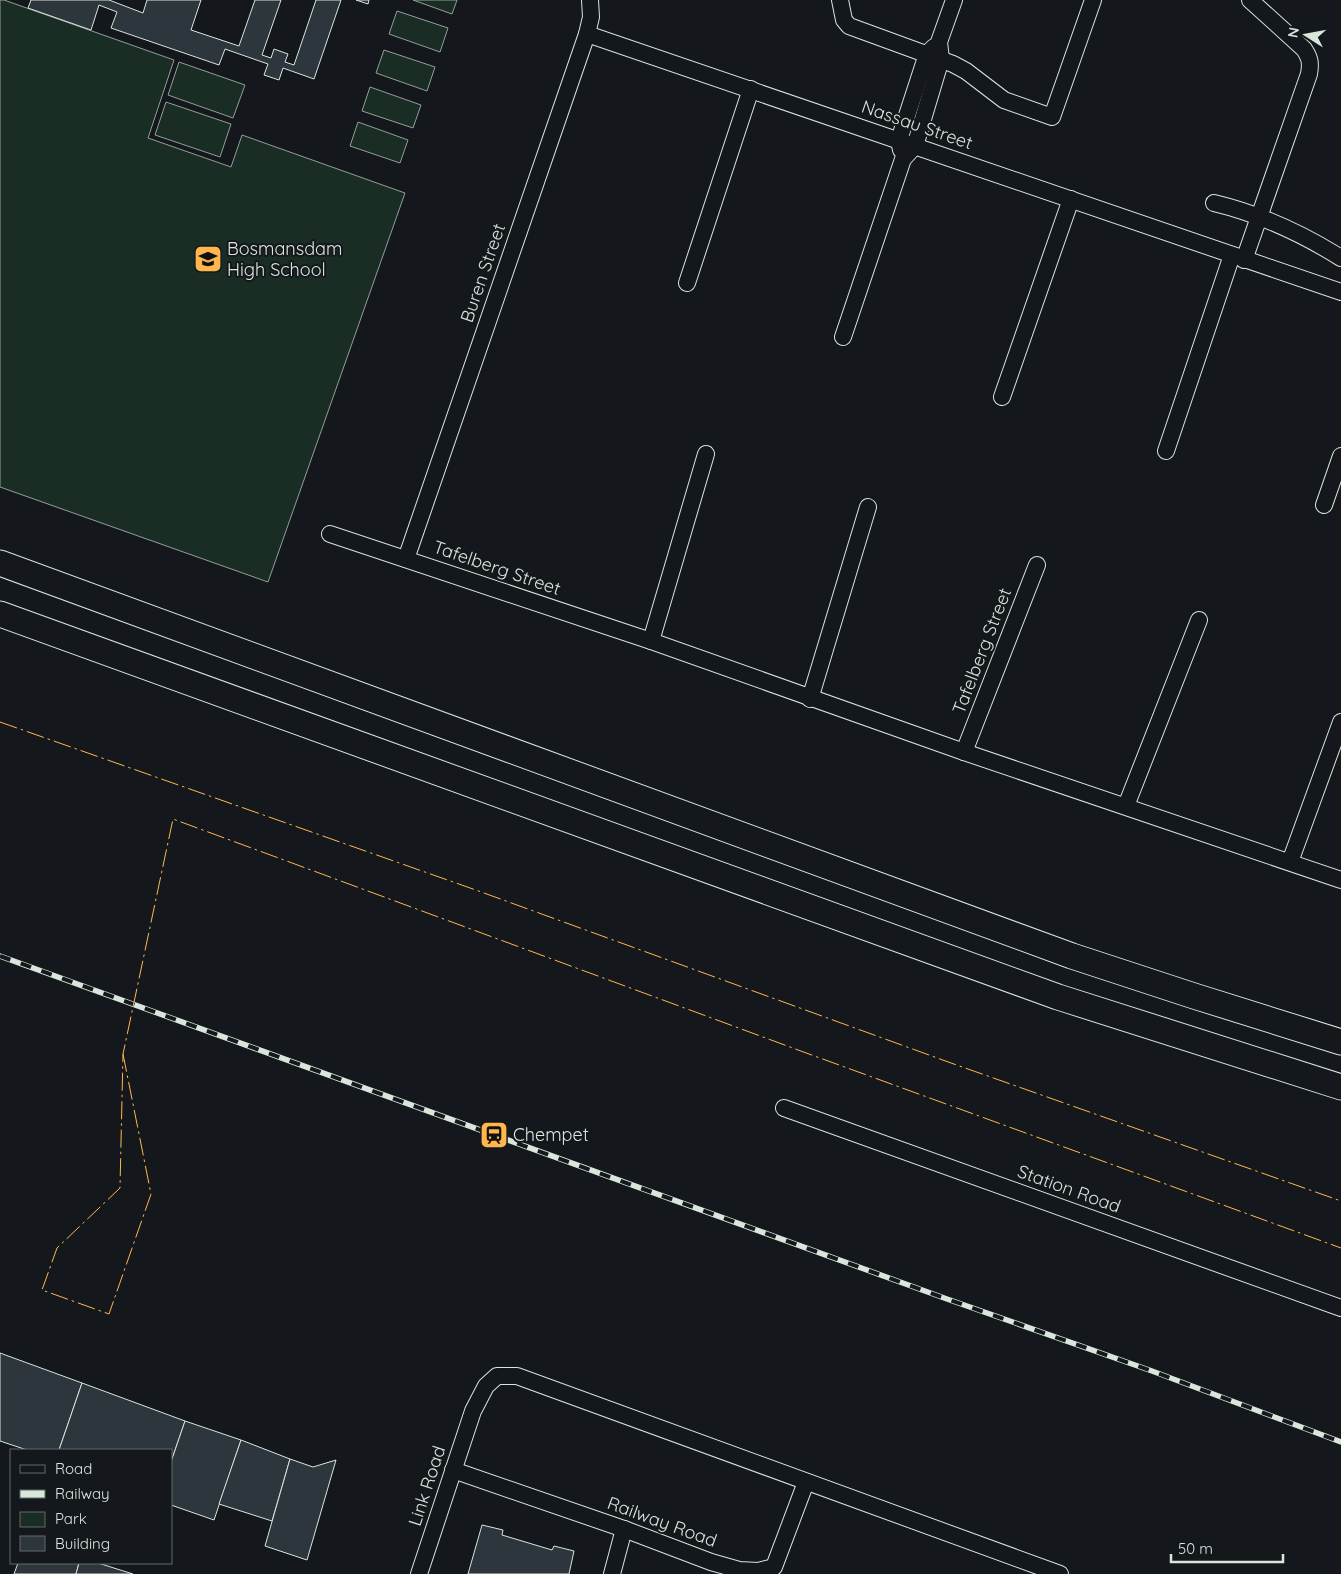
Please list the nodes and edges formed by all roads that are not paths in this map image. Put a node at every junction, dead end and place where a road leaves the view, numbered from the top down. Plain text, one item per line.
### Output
1 (590, 0) edge
2 (840, 0) edge
3 (954, 0) edge
4 (1093, 0) edge
5 (1250, 0) edge
6 (587, 34) junction
7 (934, 57) junction
8 (751, 89) junction
9 (899, 140) junction
10 (915, 146) junction
11 (903, 159) junction
12 (1071, 199) junction
13 (1214, 203) dead end
14 (1259, 217) junction
15 (1238, 257) junction
16 (1341, 258) edge
17 (687, 283) dead end
18 (1341, 292) edge
19 (843, 336) dead end
20 (1002, 397) dead end
21 (1166, 451) dead end
22 (706, 454) dead end
23 (1341, 456) edge
24 (1324, 505) dead end
25 (868, 507) dead end
26 (330, 534) dead end
27 (406, 559) junction
28 (0, 563) edge
29 (1036, 565) dead end
30 (0, 614) edge
31 (1199, 620) dead end
32 (652, 641) junction
33 (810, 699) junction
34 (1341, 722) edge
35 (964, 752) junction
36 (1126, 806) junction
37 (1290, 862) junction
38 (1341, 880) edge
39 (1341, 1042) edge
40 (1341, 1087) edge
41 (784, 1108) dead end
42 (1341, 1308) edge
43 (453, 1470) junction
44 (806, 1482) junction
45 (624, 1529) junction
46 (1053, 1573) edge
47 (419, 1574) edge
48 (612, 1574) edge

1 - 6 street, Buren Street
2 - 7 street
3 - 7 street
4 - 7 street
5 - 14 street
6 - 8 street, Nassau Street
6 - 27 street, Buren Street
7 - 9 street
7 - 10 street
8 - 9 street, Nassau Street
8 - 17 street
9 - 10 street, Nassau Street
9 - 11 street
10 - 11 street
10 - 12 street, Nassau Street
11 - 19 street
12 - 15 street, Nassau Street
12 - 20 street
13 - 14 street
14 - 15 street
14 - 16 street
15 - 18 street, Nassau Street
15 - 21 street
22 - 32 street
23 - 24 street
25 - 33 street
26 - 27 street, Tafelberg Street
27 - 32 street, Tafelberg Street
28 - 39 highway
29 - 35 street, Tafelberg Street
30 - 40 highway
31 - 36 street
32 - 33 street, Tafelberg Street
33 - 35 street, Tafelberg Street
34 - 37 street
35 - 36 street, Tafelberg Street
36 - 37 street, Tafelberg Street
37 - 38 street, Tafelberg Street
41 - 42 street, Station Road
43 - 44 street, Link Road
43 - 45 street, Railway Road
43 - 47 street, Link Road
44 - 45 street, Railway Road
44 - 46 street
45 - 48 street

